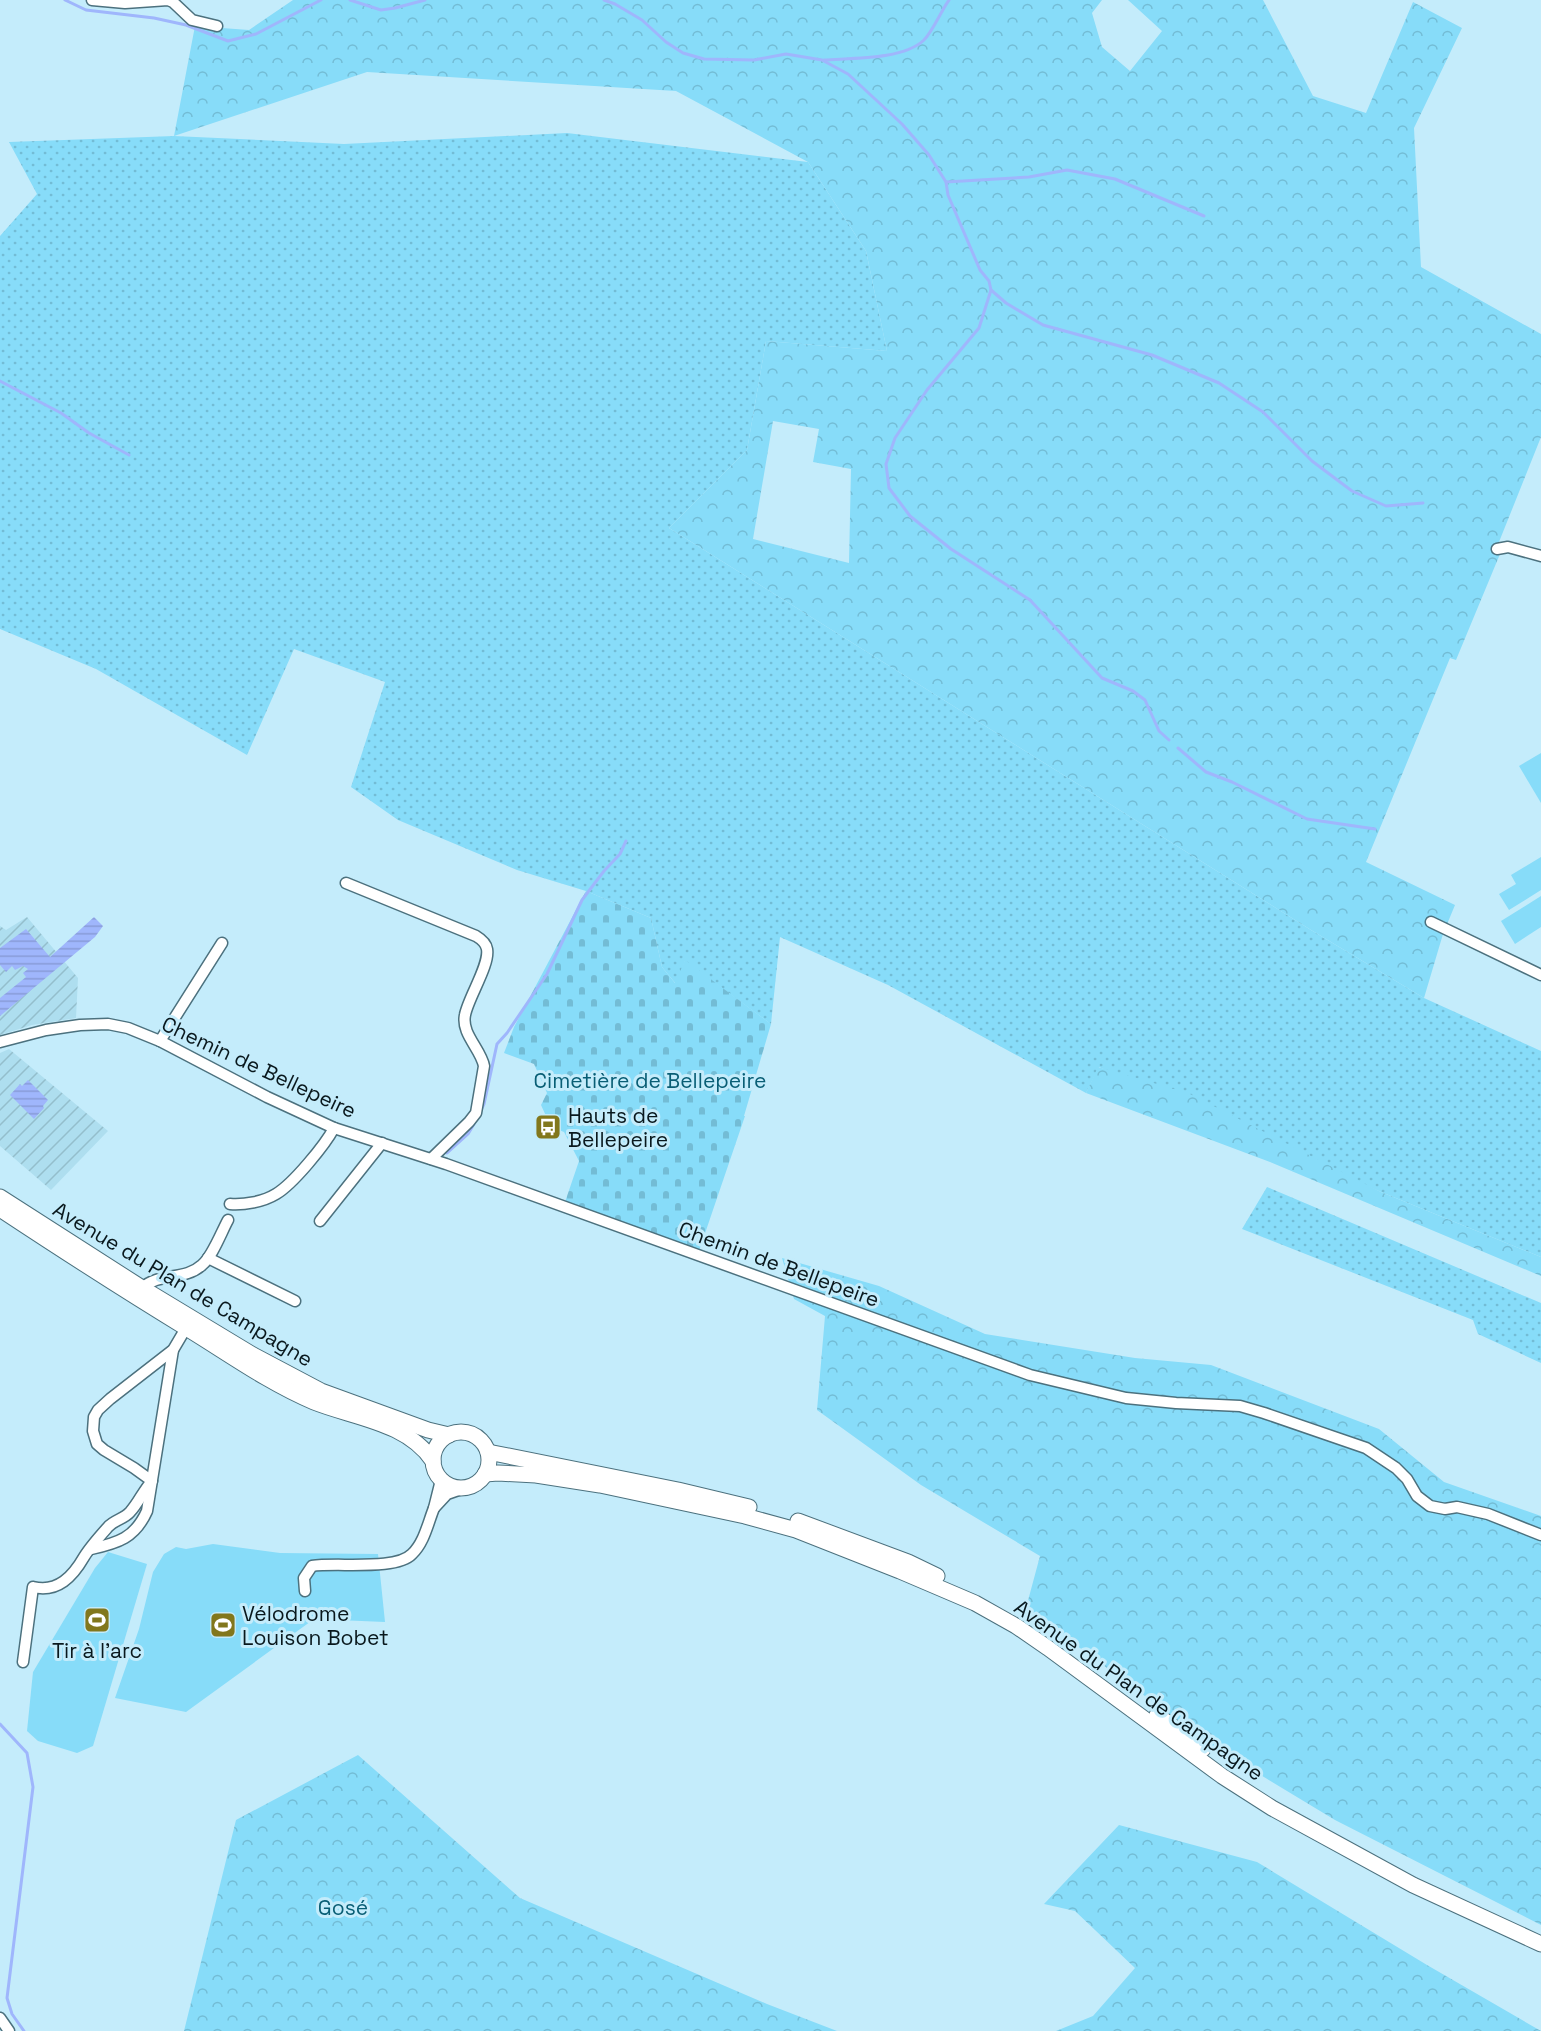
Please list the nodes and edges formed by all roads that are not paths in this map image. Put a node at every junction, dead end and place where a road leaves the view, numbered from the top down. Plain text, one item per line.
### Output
1 (92, 0) edge
2 (217, 26) dead end
3 (1497, 549) dead end
4 (1541, 556) edge
5 (346, 883) dead end
6 (1431, 922) dead end
7 (222, 943) dead end
8 (1541, 975) edge
9 (160, 1041) junction
10 (0, 1042) edge
11 (334, 1128) junction
12 (382, 1143) junction
13 (431, 1160) junction
14 (0, 1197) edge
15 (230, 1204) dead end
16 (0, 1209) edge
17 (228, 1220) dead end
18 (320, 1221) dead end
19 (208, 1258) junction
20 (142, 1288) junction
21 (295, 1301) dead end
22 (186, 1328) junction
23 (173, 1350) junction
24 (449, 1435) junction
25 (488, 1452) junction
26 (433, 1461) junction
27 (485, 1474) junction
28 (441, 1480) junction
29 (152, 1481) junction
30 (464, 1488) junction
31 (434, 1508) junction
32 (1541, 1535) edge
33 (91, 1549) junction
34 (305, 1591) dead end
35 (23, 1662) dead end
36 (1541, 1934) edge
37 (1541, 1944) edge
38 (0, 2018) edge
39 (9, 2031) edge

1 - 2 street
3 - 4 street
5 - 13 street
6 - 8 street
7 - 9 street
9 - 10 street, Chemin de Bellepeire
9 - 11 street, Chemin de Bellepeire
11 - 12 street, Chemin de Bellepeire
11 - 15 street
12 - 13 street, Chemin de Bellepeire
12 - 18 street
13 - 32 street, Chemin de Bellepeire
14 - 20 main road, Avenue du Plan de Campagne
16 - 22 main road, Avenue du Plan de Campagne
17 - 19 street
19 - 20 street
19 - 21 street
20 - 24 main road, Avenue du Plan de Campagne
22 - 23 street
22 - 26 main road, Avenue du Plan de Campagne
23 - 29 street
23 - 29 street
24 - 25 main road
24 - 26 main road
25 - 27 main road
25 - 36 main road, Avenue du Plan de Campagne
26 - 28 main road
27 - 30 main road
27 - 37 main road, Avenue du Plan de Campagne
28 - 30 main road
28 - 31 street
29 - 33 street
29 - 33 street
30 - 31 street
31 - 34 street
33 - 35 street
38 - 39 street

